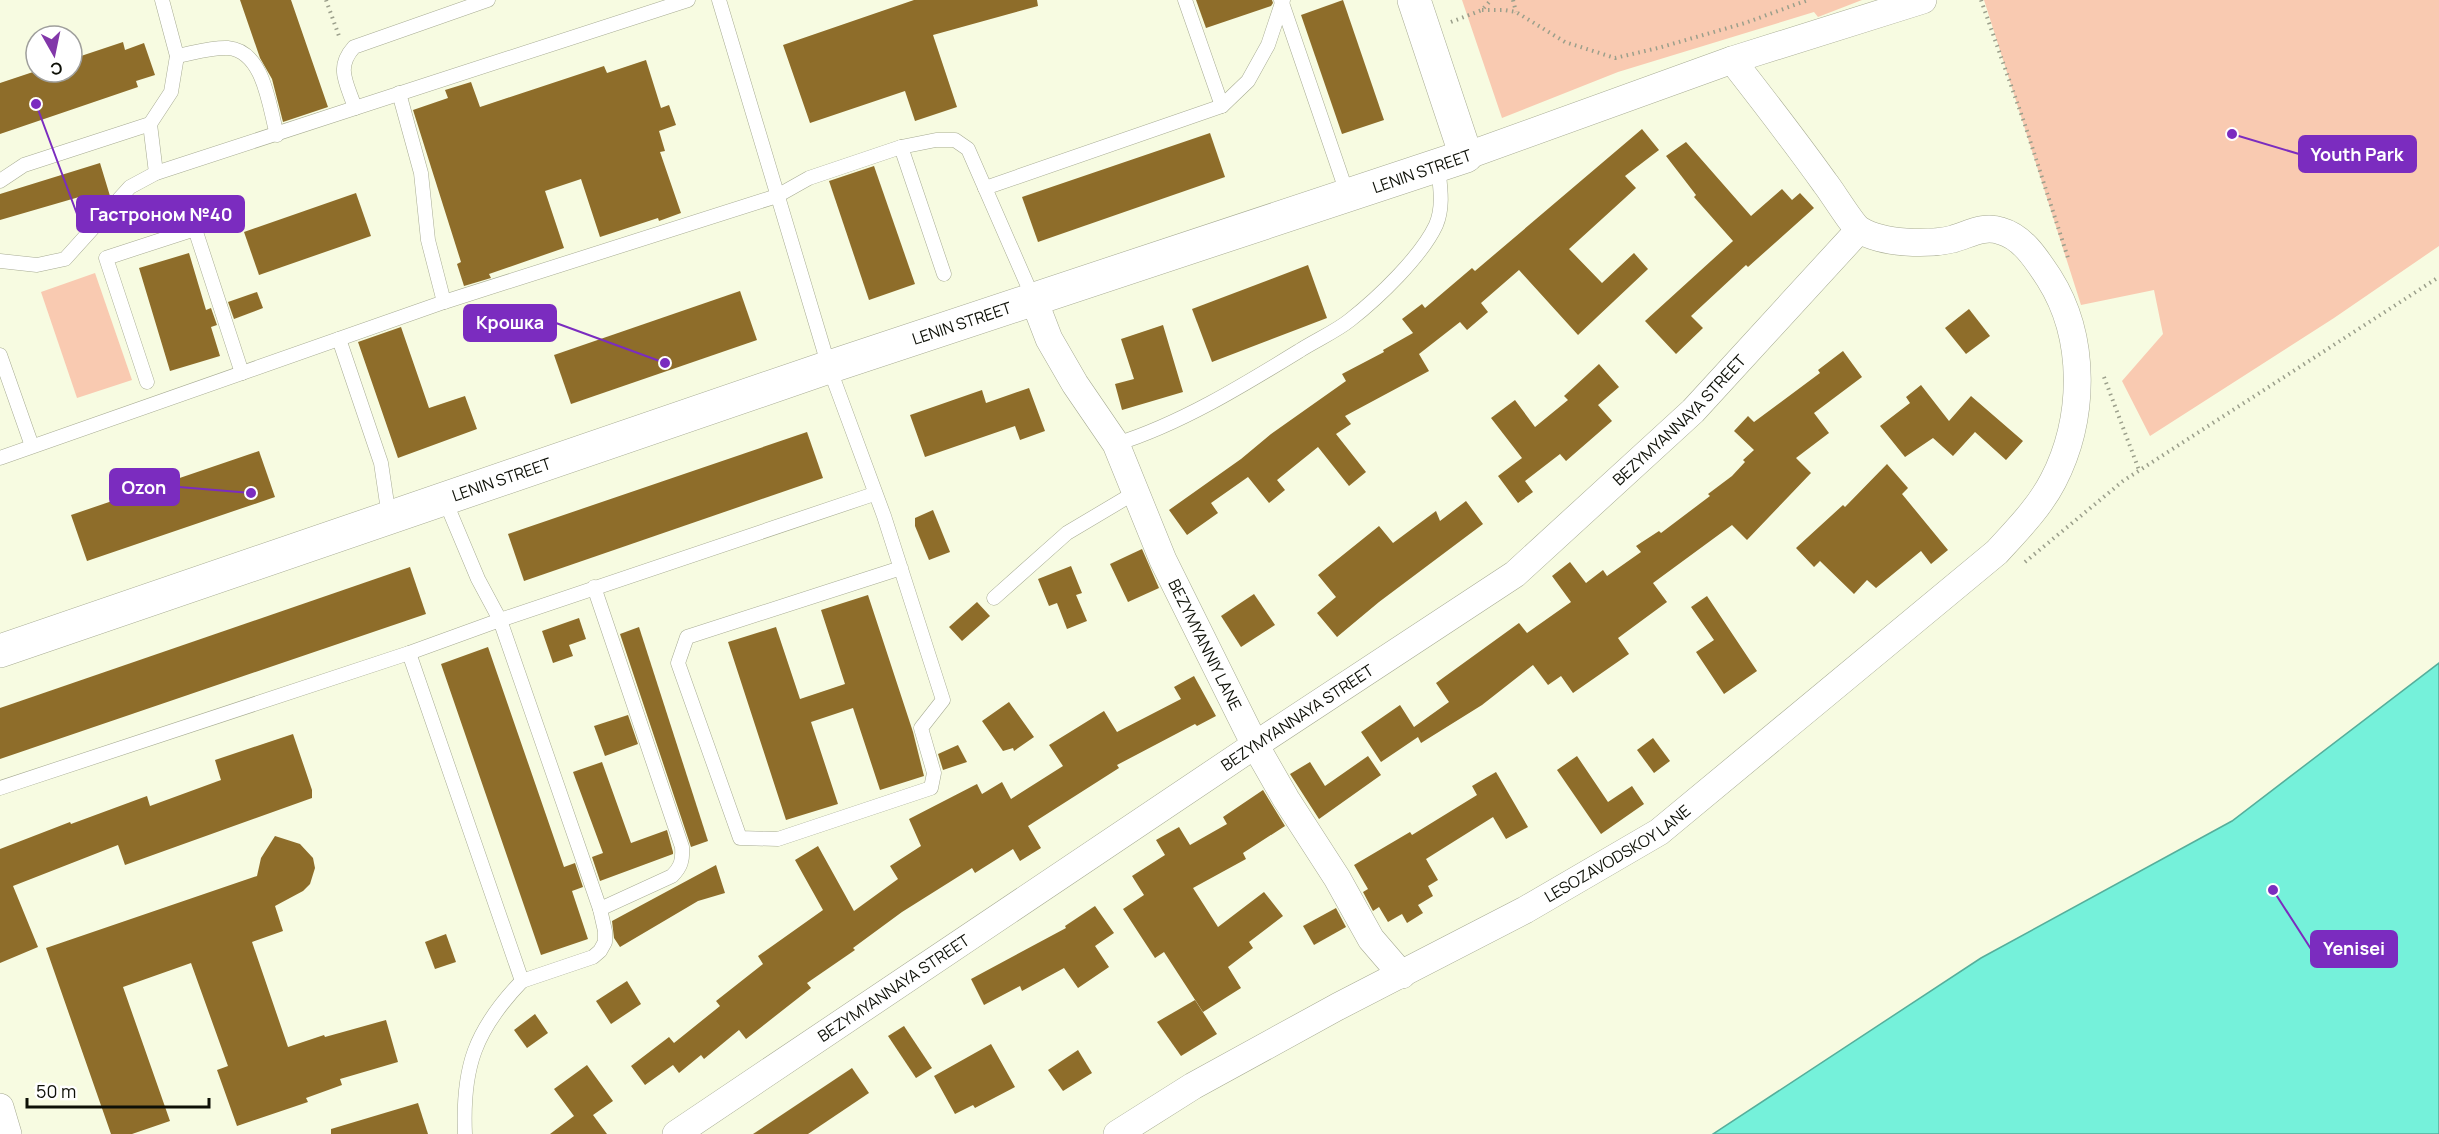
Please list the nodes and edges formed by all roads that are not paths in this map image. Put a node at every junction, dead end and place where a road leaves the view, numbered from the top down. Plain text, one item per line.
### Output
1 (162, 0) edge
2 (488, 0) edge
3 (688, 0) edge
4 (718, 0) edge
5 (1185, 0) edge
6 (1282, 0) edge
7 (1414, 0) edge
8 (1923, 0) edge
9 (177, 56) junction
10 (1732, 60) junction
11 (399, 93) junction
12 (1222, 106) junction
13 (355, 108) junction
14 (150, 124) junction
15 (277, 135) junction
16 (901, 147) junction
17 (1452, 160) junction
18 (156, 172) junction
19 (0, 181) edge
20 (985, 188) junction
21 (777, 196) junction
22 (1348, 196) junction
23 (1859, 230) junction
24 (0, 261) edge
25 (944, 274) dead end
26 (1034, 300) junction
27 (444, 302) junction
28 (339, 339) junction
29 (0, 355) edge
30 (830, 367) junction
31 (242, 373) junction
32 (147, 382) dead end
33 (1116, 444) junction
34 (32, 446) junction
35 (0, 458) edge
36 (1136, 492) junction
37 (874, 494) junction
38 (444, 498) junction
39 (389, 516) junction
40 (901, 568) junction
41 (594, 587) junction
42 (994, 598) dead end
43 (500, 620) junction
44 (0, 651) edge
45 (409, 653) junction
46 (1255, 745) junction
47 (0, 788) edge
48 (600, 909) junction
49 (1402, 975) junction
50 (522, 981) junction
51 (0, 1107) edge
52 (8, 1134) edge
53 (465, 1134) edge
54 (676, 1134) edge
55 (1117, 1134) edge

1 - 9 lane
2 - 13 lane
3 - 11 lane
4 - 21 lane
5 - 12 lane
6 - 12 lane
6 - 22 lane
7 - 17 street
8 - 10 street, LENIN STREET
9 - 14 lane
9 - 15 lane
10 - 17 street, LENIN STREET
10 - 23 street
11 - 13 lane
11 - 27 lane
12 - 20 lane
13 - 15 lane
14 - 18 lane
14 - 19 lane
15 - 18 lane
16 - 20 lane
16 - 21 lane
16 - 25 lane
17 - 22 street, LENIN STREET
17 - 33 lane
18 - 24 lane
20 - 26 lane
21 - 27 lane
21 - 30 lane
22 - 26 street, LENIN STREET
23 - 46 street, BEZYMYANNAYA STREET
23 - 49 street, LESOZAVODSKOY LANE
26 - 30 street, LENIN STREET
26 - 33 street, BEZYMYANNIY LANE
27 - 28 lane
28 - 31 lane
28 - 39 lane
29 - 34 lane
30 - 37 lane
30 - 38 street, LENIN STREET
31 - 32 lane
31 - 34 lane
33 - 36 street, BEZYMYANNIY LANE
34 - 35 lane
36 - 42 lane
36 - 46 street, BEZYMYANNIY LANE
37 - 40 lane
37 - 41 lane
38 - 39 street, LENIN STREET
38 - 43 lane
39 - 44 street, LENIN STREET
40 - 40 lane
41 - 43 lane
41 - 48 lane
43 - 45 lane
43 - 48 lane
45 - 47 lane
45 - 50 lane
46 - 49 street, BEZYMYANNIY LANE
46 - 54 street, BEZYMYANNAYA STREET
48 - 50 lane
49 - 55 street, LESOZAVODSKOY LANE
50 - 53 lane
51 - 52 street

